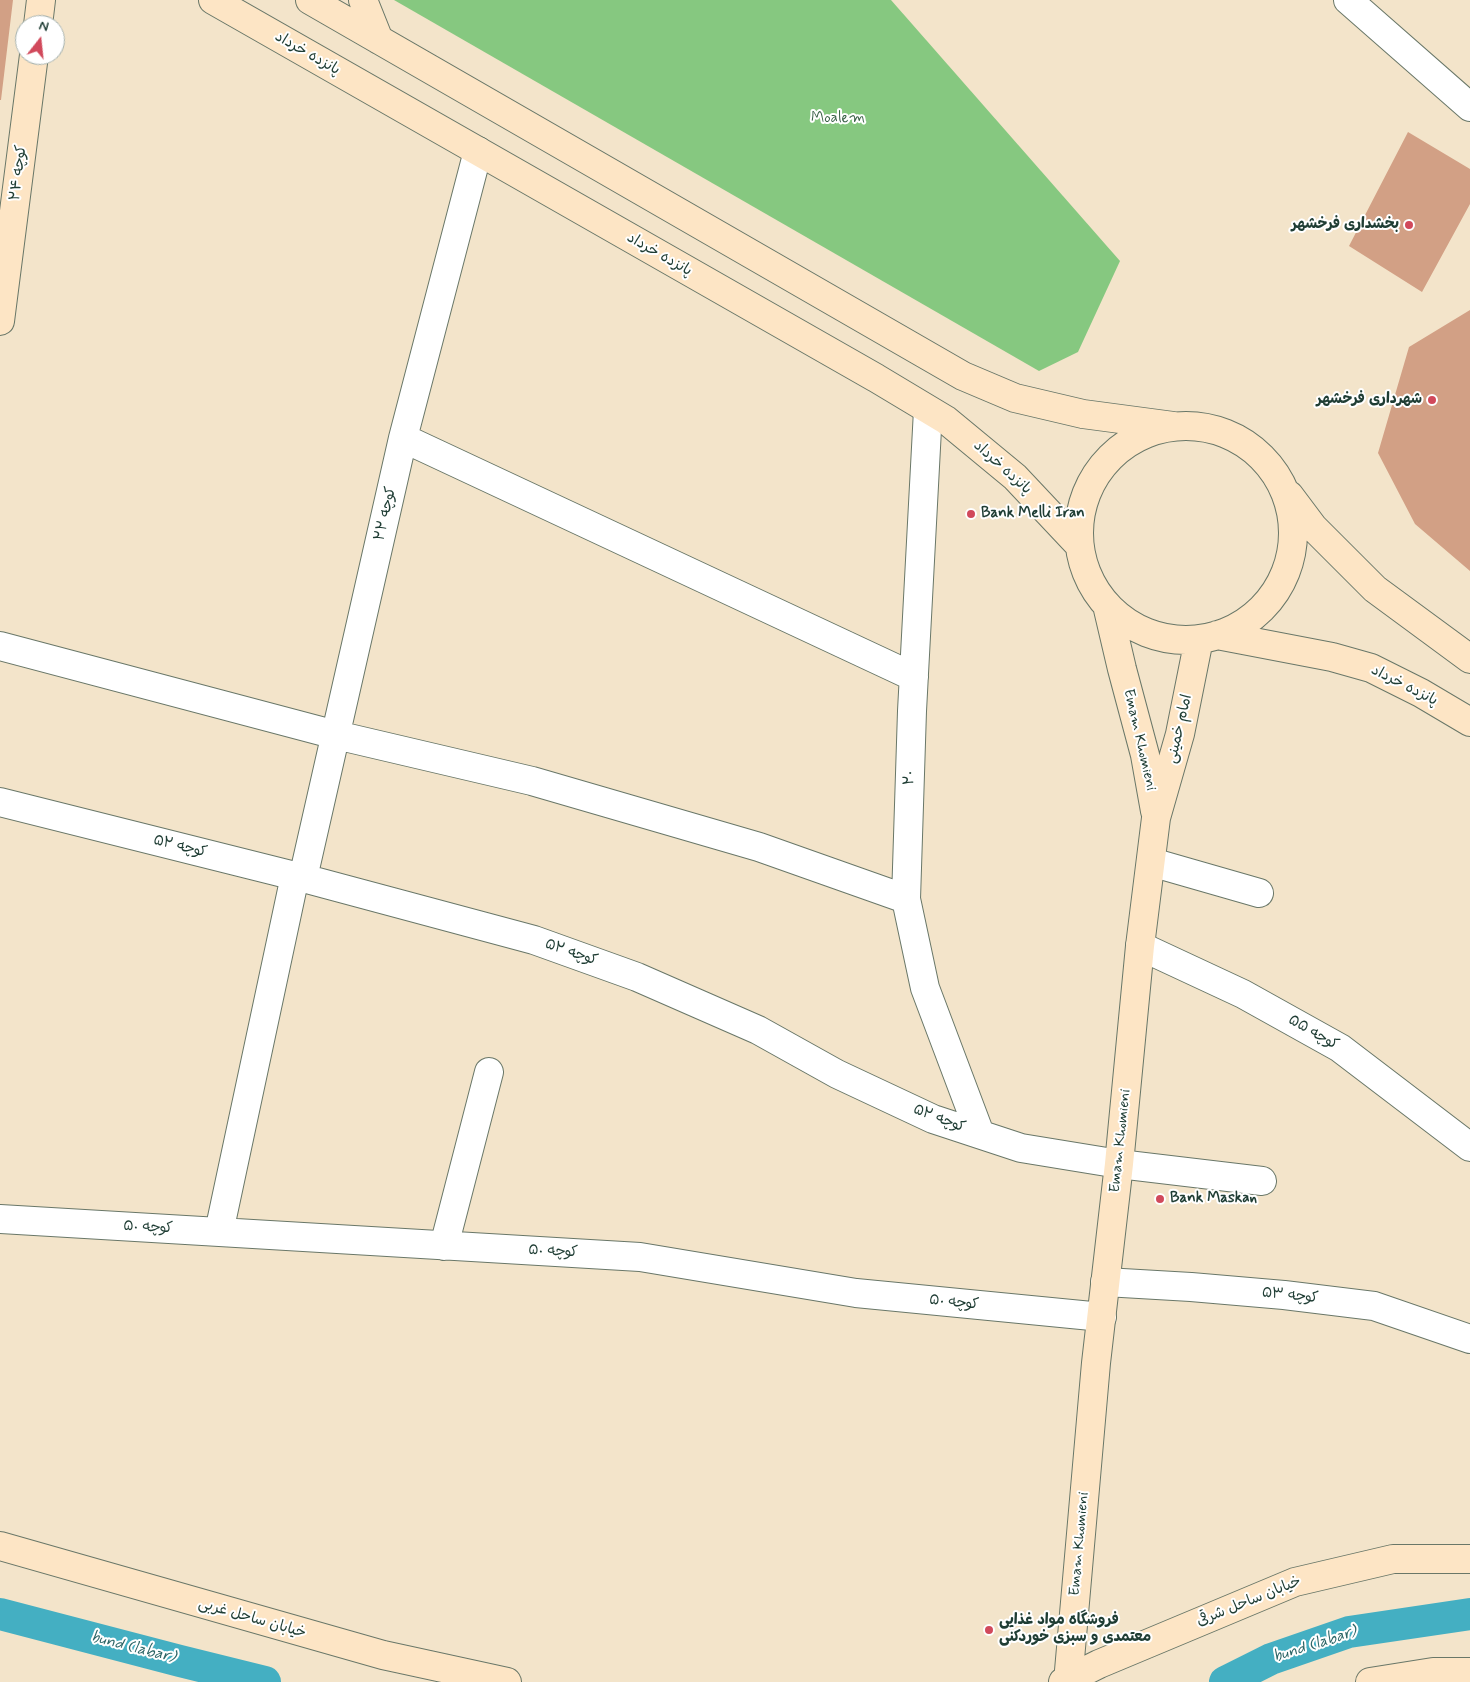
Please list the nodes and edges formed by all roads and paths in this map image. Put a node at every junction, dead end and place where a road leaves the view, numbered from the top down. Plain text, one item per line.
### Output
1 (41, 0) edge
2 (213, 0) edge
3 (310, 0) edge
4 (362, 0) edge
5 (1348, 0) edge
6 (39, 15) edge
7 (379, 40) junction
8 (33, 65) edge
9 (1470, 107) edge
10 (478, 152) junction
11 (0, 321) edge
12 (928, 410) junction
13 (1173, 426) junction
14 (403, 438) junction
15 (1284, 488) junction
16 (1079, 545) junction
17 (1107, 605) junction
18 (1208, 637) junction
19 (0, 646) edge
20 (1470, 659) edge
21 (914, 677) junction
22 (1470, 722) edge
23 (336, 735) junction
24 (0, 802) edge
25 (1156, 818) junction
26 (1151, 862) junction
27 (299, 877) junction
28 (1259, 893) dead end
29 (906, 899) junction
30 (1140, 946) junction
31 (489, 1072) dead end
32 (980, 1134) junction
33 (1470, 1147) edge
34 (1119, 1164) junction
35 (1262, 1181) dead end
36 (0, 1219) edge
37 (219, 1232) junction
38 (444, 1246) junction
39 (1105, 1282) junction
40 (1102, 1317) junction
41 (1470, 1339) edge
42 (0, 1546) edge
43 (1470, 1559) edge
44 (1470, 1672) edge
45 (1066, 1681) edge
46 (507, 1682) edge
47 (1370, 1682) edge

1 - 6 main road
2 - 10 main road, پانزده خرداد
3 - 7 main road
4 - 7 main road
5 - 9 street
7 - 13 main road
8 - 11 main road, کوچه ۲۴
10 - 12 main road, پانزده خرداد
10 - 14 street, کوچه ۲۲
12 - 16 main road, پانزده خرداد
12 - 21 street, ۲۰
13 - 15 main road
13 - 16 main road
14 - 21 street
14 - 23 street, کوچه ۲۲
15 - 18 main road
15 - 20 main road
16 - 17 main road
17 - 18 main road, پانزده خرداد
17 - 25 main road, Emam Khomieni
18 - 22 main road, پانزده خرداد
18 - 25 main road, امام خمینی
19 - 23 street
21 - 29 street, ۲۰
23 - 27 street, کوچه ۲۲
23 - 29 street
24 - 27 street, کوچه ۵۲
25 - 26 main road, Emam Khomieni
26 - 28 street
26 - 30 main road, Emam Khomieni
27 - 32 street, کوچه ۵۲
27 - 37 street, کوچه ۲۲
29 - 32 street, ۲۰
30 - 33 street, کوچه ۵۵
30 - 34 main road, Emam Khomieni
31 - 38 street
32 - 34 street, کوچه ۵۲
34 - 35 street, کوچه ۵۲
34 - 39 main road, Emam Khomieni
36 - 37 street, کوچه ۵۰
37 - 38 street, کوچه ۵۰
38 - 40 street, کوچه ۵۰
39 - 40 main road, Emam Khomieni
39 - 41 street, کوچه ۵۳
40 - 45 main road, Emam Khomieni
42 - 46 main road, خیابان ساحل غربی
43 - 45 main road, خیابان ساحل شرقی
44 - 47 main road

